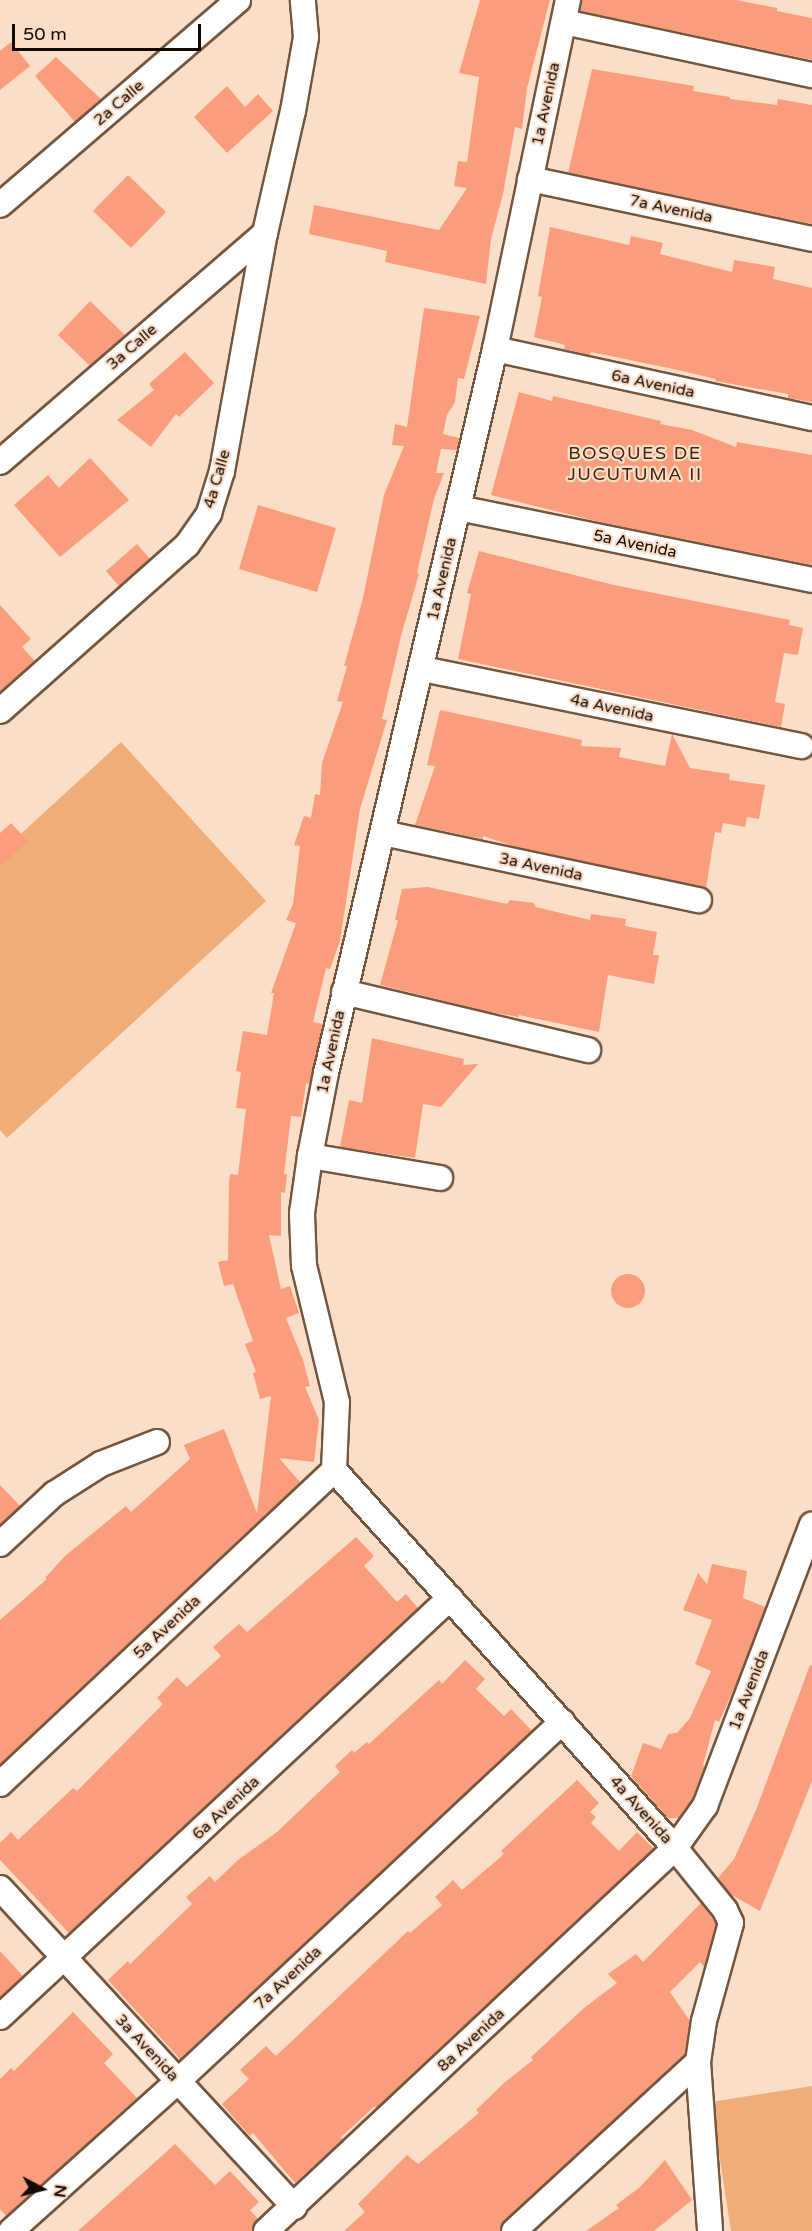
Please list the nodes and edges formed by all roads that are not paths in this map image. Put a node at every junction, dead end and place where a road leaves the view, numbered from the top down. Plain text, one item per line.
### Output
1 (238, 0) edge
2 (303, 0) edge
3 (566, 11) edge
4 (812, 75) edge
5 (530, 179) junction
6 (0, 205) edge
7 (265, 233) junction
8 (812, 239) edge
9 (495, 350) junction
10 (812, 418) edge
11 (0, 462) edge
12 (458, 508) junction
13 (812, 580) edge
14 (422, 669) junction
15 (0, 711) edge
16 (801, 746) dead end
17 (382, 833) junction
18 (699, 900) dead end
19 (344, 992) junction
20 (588, 1050) dead end
21 (310, 1156) junction
22 (440, 1179) dead end
23 (157, 1442) dead end
24 (334, 1470) junction
25 (812, 1525) edge
26 (0, 1544) edge
27 (450, 1598) junction
28 (562, 1722) junction
29 (0, 1784) edge
30 (675, 1848) junction
31 (0, 1888) edge
32 (65, 1959) junction
33 (0, 2017) edge
34 (698, 2062) junction
35 (178, 2081) junction
36 (294, 2207) junction
37 (11, 2231) edge
38 (266, 2231) edge
39 (514, 2231) edge
40 (710, 2231) edge

1 - 6 street, 2a Calle
2 - 7 street
3 - 4 street
3 - 5 street, 1a Avenida
5 - 8 street, 7a Avenida
5 - 9 street, 1a Avenida
7 - 11 street, 3a Calle
7 - 15 street, 4a Calle
9 - 10 street, 6a Avenida
9 - 12 street, 1a Avenida
12 - 13 street, 5a Avenida
12 - 14 street, 1a Avenida
14 - 16 street, 4a Avenida
14 - 17 street, 1a Avenida
17 - 18 street, 3a Avenida
17 - 19 street, 1a Avenida
19 - 20 street
19 - 21 street, 1a Avenida
21 - 22 street
21 - 24 street, 1a Avenida
23 - 26 street
24 - 27 street, 4a Avenida
24 - 29 street, 5a Avenida
25 - 30 street, 1a Avenida
27 - 28 street, 4a Avenida
27 - 32 street, 6a Avenida
28 - 30 street, 4a Avenida
28 - 35 street, 7a Avenida
30 - 34 street, 4a Avenida
30 - 36 street, 8a Avenida
31 - 32 street, 3a Avenida
32 - 33 street, 6a Avenida
32 - 35 street, 3a Avenida
34 - 39 street
34 - 40 street, 4a Avenida
35 - 36 street, 3a Avenida
35 - 37 street, 7a Avenida
36 - 38 street, 8a Avenida

